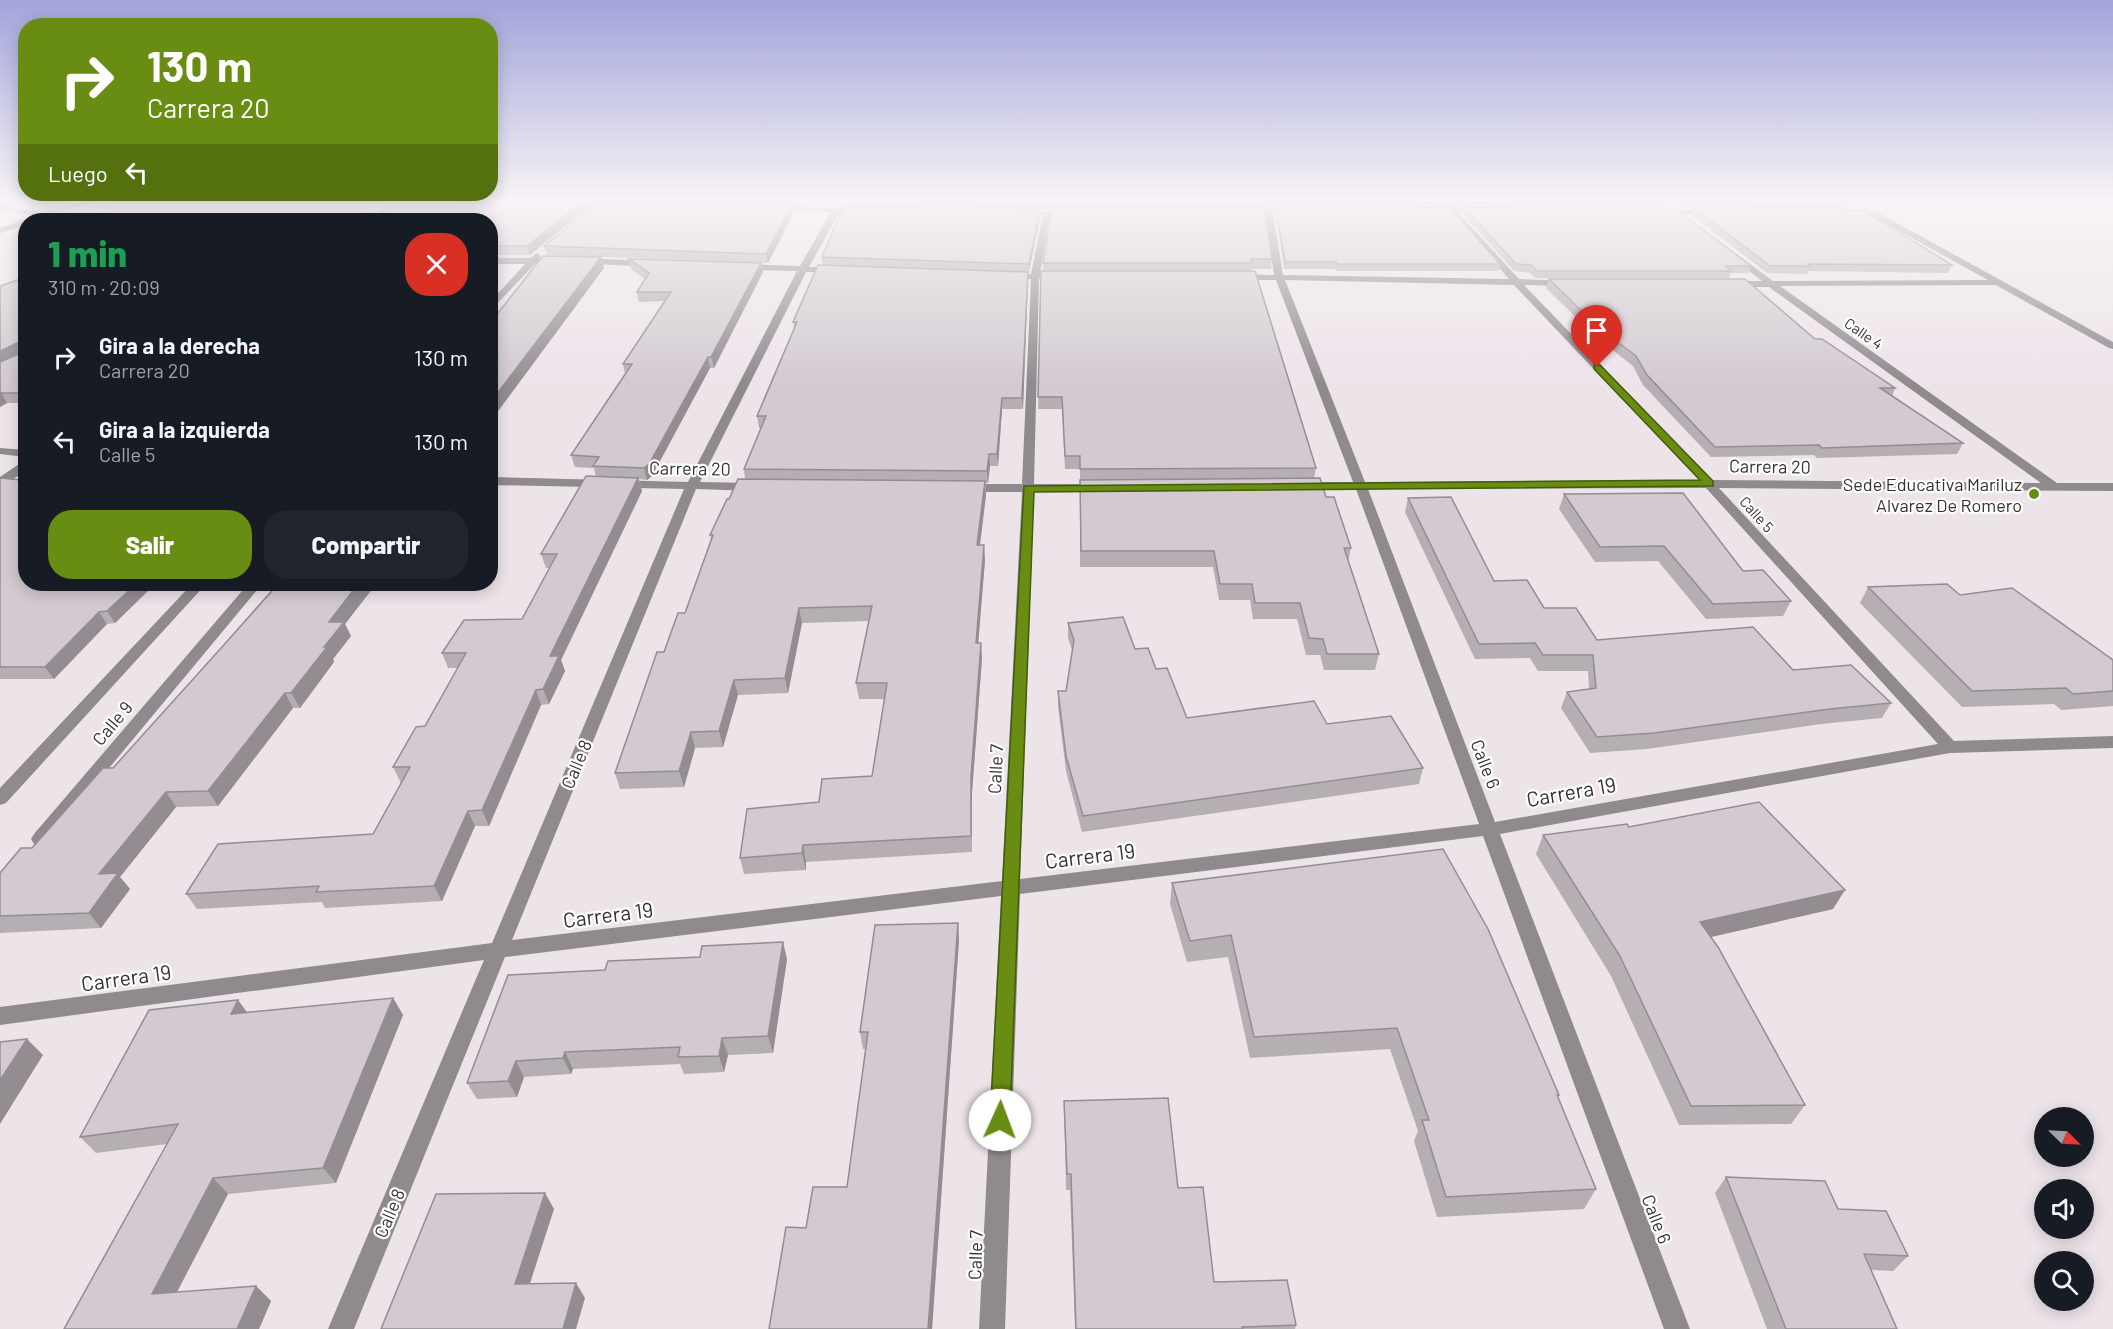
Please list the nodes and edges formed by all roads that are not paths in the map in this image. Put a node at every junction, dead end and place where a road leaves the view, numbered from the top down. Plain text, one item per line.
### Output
1 (808, 260) edge
2 (1038, 260) edge
3 (1276, 260) edge
4 (1497, 260) edge
5 (1740, 260) edge
6 (1956, 260) edge
7 (532, 261) junction
8 (565, 261) edge
9 (576, 261) edge
10 (498, 262) edge
11 (659, 264) edge
12 (731, 267) edge
13 (803, 269) junction
14 (849, 271) edge
15 (1000, 276) edge
16 (1035, 277) junction
17 (1070, 277) edge
18 (1233, 277) edge
19 (1279, 277) junction
20 (1517, 283) junction
21 (1575, 283) edge
22 (1997, 283) junction
23 (1725, 284) edge
24 (1771, 284) junction
25 (498, 299) edge
26 (2113, 346) edge
27 (0, 451) edge
28 (18, 453) edge
29 (18, 471) edge
30 (498, 481) edge
31 (0, 483) edge
32 (1709, 484) junction
33 (1360, 485) junction
34 (1289, 486) edge
35 (691, 487) junction
36 (772, 487) edge
37 (2055, 487) junction
38 (2113, 487) edge
39 (958, 488) edge
40 (1111, 488) edge
41 (1028, 489) junction
42 (193, 591) edge
43 (249, 591) edge
44 (2113, 742) edge
45 (1950, 747) junction
46 (0, 799) edge
47 (1490, 829) junction
48 (30, 852) edge
49 (1009, 887) junction
50 (499, 950) junction
51 (0, 1016) edge
52 (341, 1329) edge
53 (992, 1329) edge
54 (1677, 1329) edge

1 - 13 street, Calle 8
2 - 16 street, Calle 7
3 - 19 street, Calle 6
4 - 20 street, Calle 5
5 - 24 street, Calle 4
6 - 22 street
7 - 8 street
7 - 10 street
7 - 25 street
9 - 11 street
12 - 13 street
13 - 14 street
13 - 35 street, Calle 8
15 - 16 street
16 - 17 street
16 - 41 street, Calle 7
18 - 19 street
19 - 20 street
19 - 33 street, Calle 6
20 - 21 street
20 - 32 street, Calle 5
22 - 24 street
22 - 26 street
23 - 24 street
24 - 37 street, Calle 4
27 - 28 street
29 - 31 street
30 - 35 street, Carrera 20
32 - 33 street, Carrera 20
32 - 37 street, Carrera 20
32 - 45 street, Calle 5
33 - 34 street, Carrera 20
33 - 47 street, Calle 6
35 - 36 street, Carrera 20
35 - 50 street, Calle 8
37 - 38 street, Carrera 20
39 - 41 street
40 - 41 street
41 - 49 street, Calle 7
42 - 46 street, Calle 9
43 - 48 street, Calle 9
44 - 45 street, Carrera 19
45 - 47 street, Carrera 19
47 - 49 street, Carrera 19
47 - 54 street, Calle 6
49 - 50 street, Carrera 19
49 - 53 street, Calle 7
50 - 51 street, Carrera 19
50 - 52 street, Calle 8

